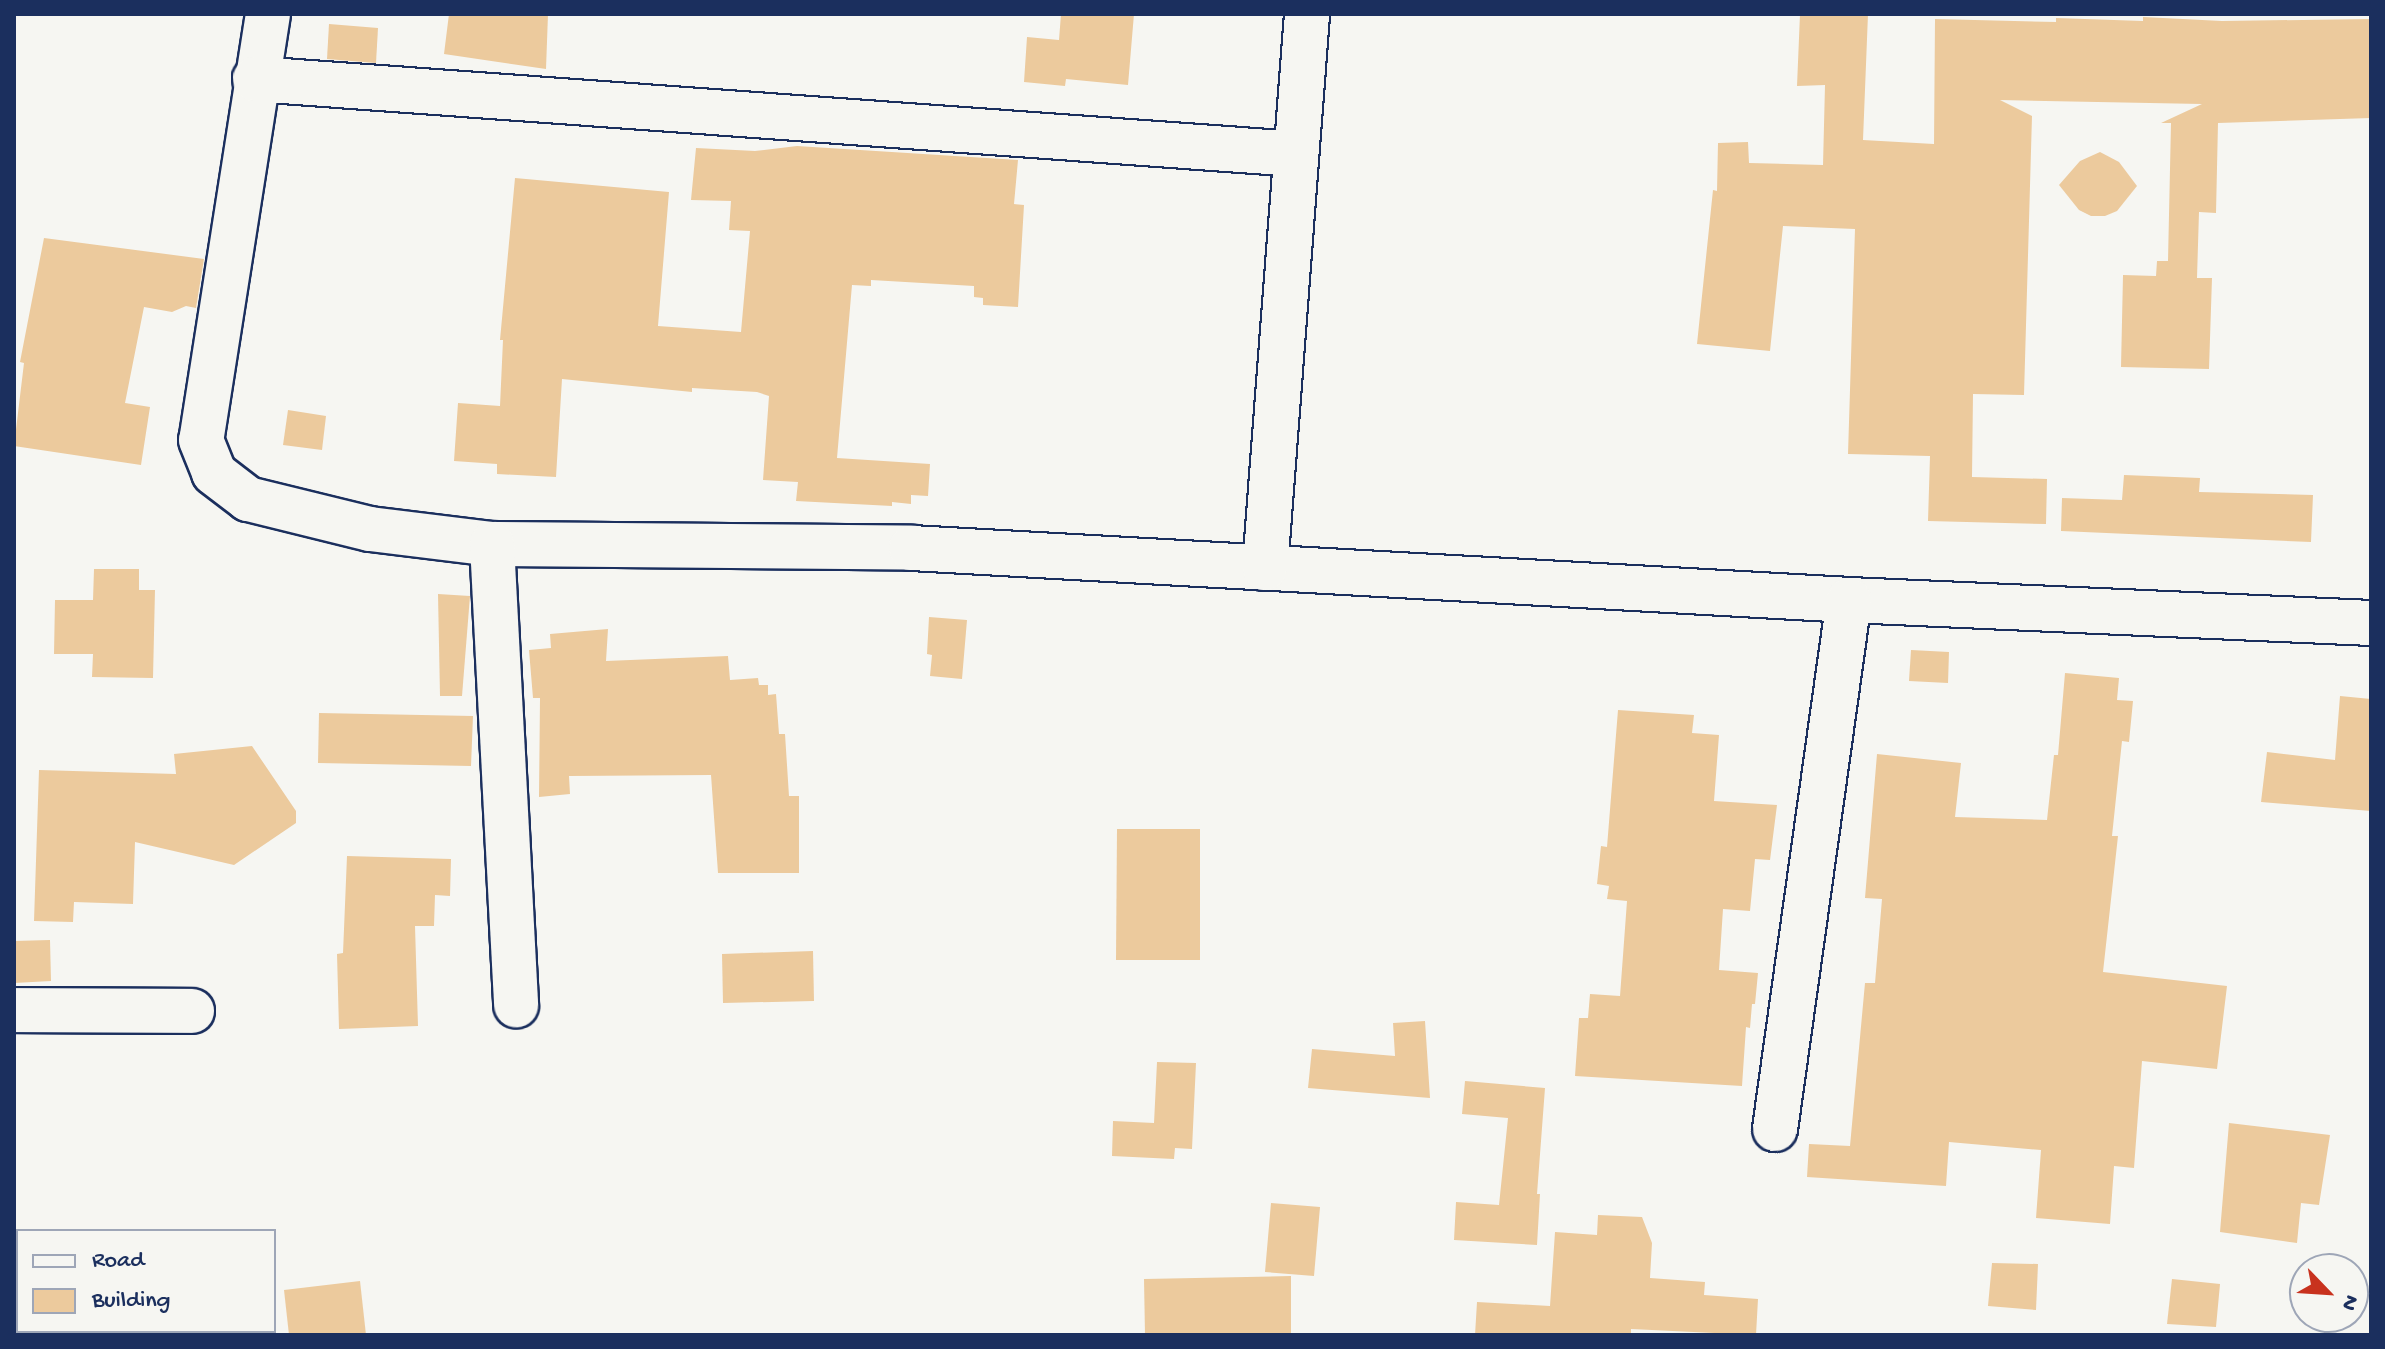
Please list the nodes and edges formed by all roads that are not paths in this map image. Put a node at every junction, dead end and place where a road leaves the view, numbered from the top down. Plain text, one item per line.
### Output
1 (268, 14) edge
2 (1307, 14) edge
3 (255, 79) junction
4 (1296, 154) junction
5 (492, 544) junction
6 (1265, 568) junction
7 (1849, 600) junction
8 (2371, 623) edge
9 (516, 1005) dead end
10 (14, 1010) edge
11 (192, 1011) dead end
12 (1775, 1129) dead end

1 - 3 street
2 - 4 street
3 - 4 street
3 - 5 street
4 - 6 street
5 - 6 street
5 - 9 street
6 - 7 street
7 - 8 street
7 - 12 street
10 - 11 street

